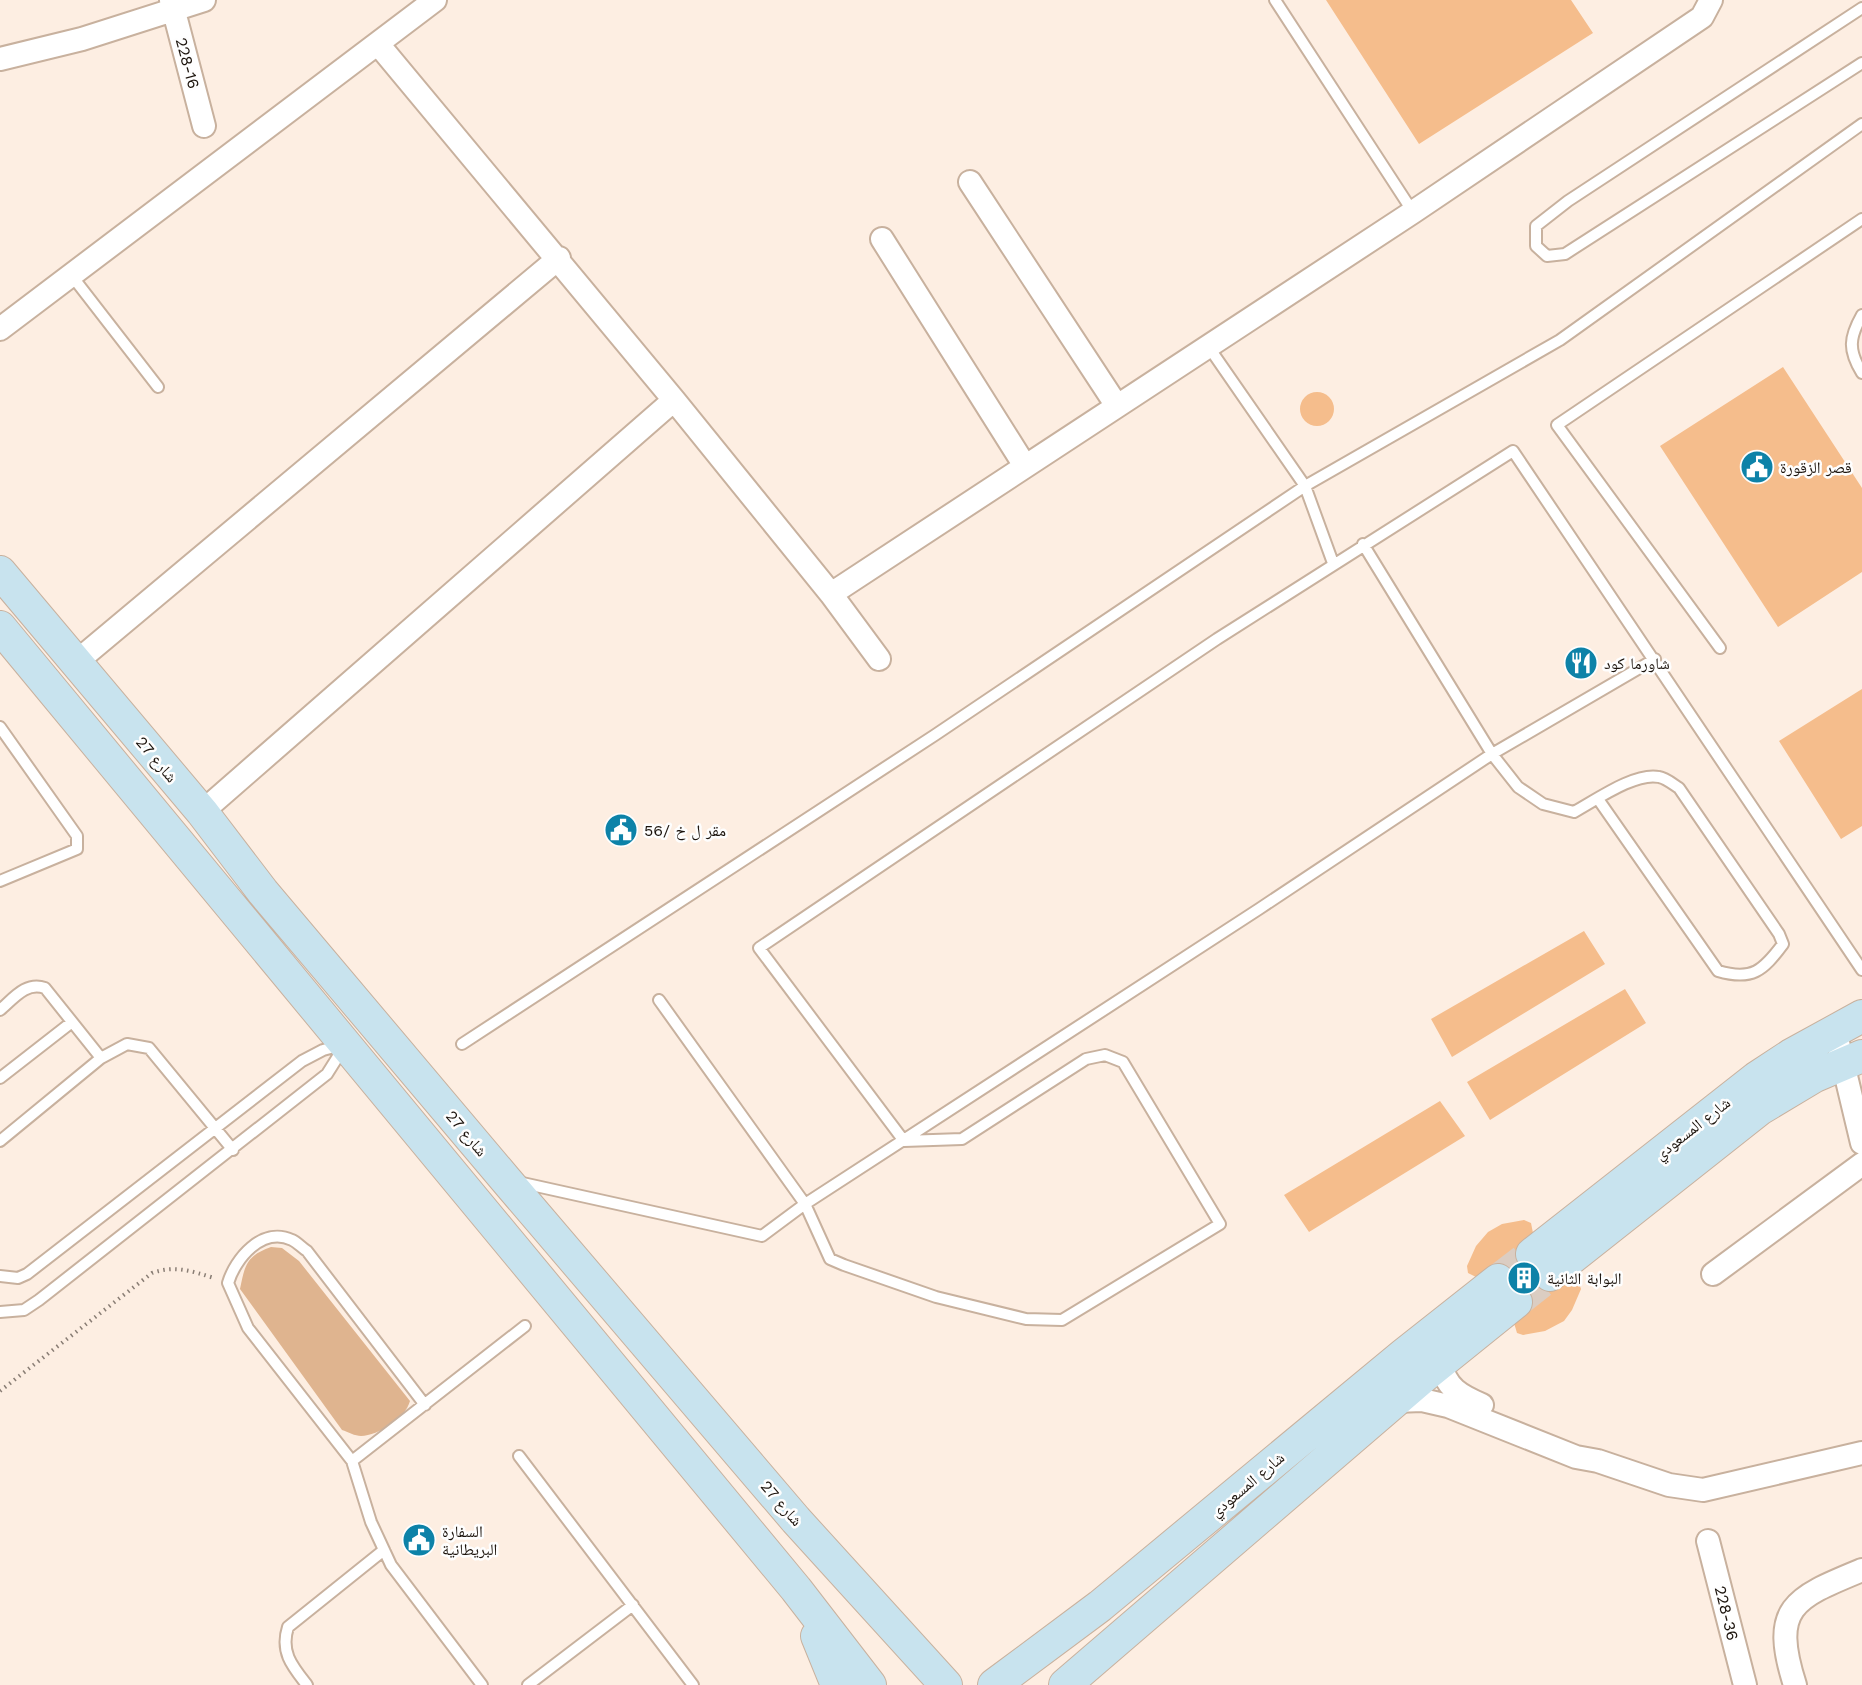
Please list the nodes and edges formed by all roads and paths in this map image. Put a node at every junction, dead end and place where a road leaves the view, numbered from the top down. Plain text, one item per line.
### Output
1 (204, 0) edge
2 (435, 0) edge
3 (1275, 0) edge
4 (1711, 0) edge
5 (172, 4) edge
6 (1862, 8) edge
7 (378, 44) junction
8 (0, 59) edge
9 (1862, 63) edge
10 (1862, 124) edge
11 (204, 126) dead end
12 (970, 182) dead end
13 (1413, 212) junction
14 (1862, 219) edge
15 (882, 239) dead end
16 (559, 258) junction
17 (72, 276) junction
18 (1862, 315) edge
19 (0, 329) edge
20 (1208, 346) junction
21 (1862, 373) edge
22 (158, 387) dead end
23 (674, 400) junction
24 (1118, 406) junction
25 (1025, 466) junction
26 (1305, 486) junction
27 (1364, 544) junction
28 (1333, 563) junction
29 (0, 572) edge
30 (831, 594) junction
31 (0, 627) edge
32 (1720, 648) dead end
33 (879, 659) dead end
34 (1655, 659) junction
35 (75, 663) junction
36 (0, 727) edge
37 (1492, 754) junction
38 (1598, 799) junction
39 (202, 812) junction
40 (0, 881) edge
41 (263, 892) junction
42 (238, 915) junction
43 (1862, 970) edge
44 (659, 1000) dead end
45 (0, 1010) edge
46 (372, 1021) junction
47 (72, 1022) junction
48 (1848, 1023) edge
49 (462, 1044) dead end
50 (345, 1045) junction
51 (100, 1058) junction
52 (1853, 1059) edge
53 (0, 1078) edge
54 (216, 1129) junction
55 (0, 1141) edge
56 (904, 1141) junction
57 (1862, 1143) edge
58 (232, 1150) junction
59 (1862, 1164) edge
60 (506, 1180) junction
61 (805, 1204) junction
62 (1713, 1274) dead end
63 (0, 1276) edge
64 (228, 1282) junction
65 (0, 1312) edge
66 (525, 1326) dead end
67 (1441, 1363) junction
68 (0, 1391) edge
69 (1396, 1401) junction
70 (424, 1405) junction
71 (1862, 1453) edge
72 (519, 1456) dead end
73 (352, 1461) junction
74 (1599, 1461) junction
75 (1708, 1541) dead end
76 (384, 1550) junction
77 (1862, 1570) edge
78 (796, 1589) junction
79 (633, 1605) junction
80 (307, 1685) edge
81 (482, 1685) edge
82 (528, 1685) edge
83 (693, 1685) edge
84 (837, 1685) edge
85 (870, 1685) edge
86 (946, 1685) edge
87 (994, 1685) edge
88 (1065, 1685) edge
89 (1745, 1685) edge
90 (1795, 1685) edge

1 - 5 street
2 - 7 street
3 - 13 lane
4 - 13 street
5 - 8 street
5 - 11 street, 228-16
6 - 9 lane
7 - 16 street
7 - 17 street
10 - 26 lane
12 - 24 street
13 - 20 street
14 - 32 lane
15 - 25 street
16 - 23 street
16 - 35 street
17 - 19 street
17 - 22 lane
18 - 21 lane
20 - 24 street
20 - 26 lane
23 - 30 street
23 - 39 street
24 - 25 street
25 - 30 street
26 - 28 lane
26 - 49 lane
27 - 28 lane
27 - 34 lane
27 - 37 lane
28 - 56 lane
29 - 35 main road, شارع 27
30 - 33 street
31 - 42 main road
34 - 37 lane
34 - 43 lane
35 - 39 main road, شارع 27
36 - 40 lane
37 - 38 lane
37 - 56 lane
38 - 38 lane
39 - 41 main road, شارع 27
41 - 42 main road
41 - 46 main road, شارع 27
42 - 50 main road
44 - 61 lane
45 - 47 lane
46 - 50 main road
46 - 60 main road, شارع 27
47 - 51 lane
47 - 53 lane
48 - 52 street
48 - 52 main road, شارع المسعودي
50 - 54 lane
50 - 58 lane
50 - 78 main road
51 - 54 lane
51 - 55 lane
52 - 57 street
54 - 58 lane
54 - 63 lane
56 - 61 lane
56 - 61 lane
58 - 65 lane
59 - 62 street
60 - 61 lane
60 - 86 main road, شارع 27
64 - 68 path
64 - 70 lane
64 - 73 lane
66 - 70 lane
67 - 69 main road, شارع المسعودي
67 - 74 street
67 - 87 main road, شارع المسعودي
69 - 74 street
69 - 88 main road, شارع المسعودي
70 - 73 lane
71 - 74 street
72 - 79 lane
73 - 76 lane
75 - 89 street, 228-36
76 - 80 lane
76 - 81 lane
77 - 90 street
78 - 84 main road
78 - 85 main road
79 - 82 lane
79 - 83 lane

